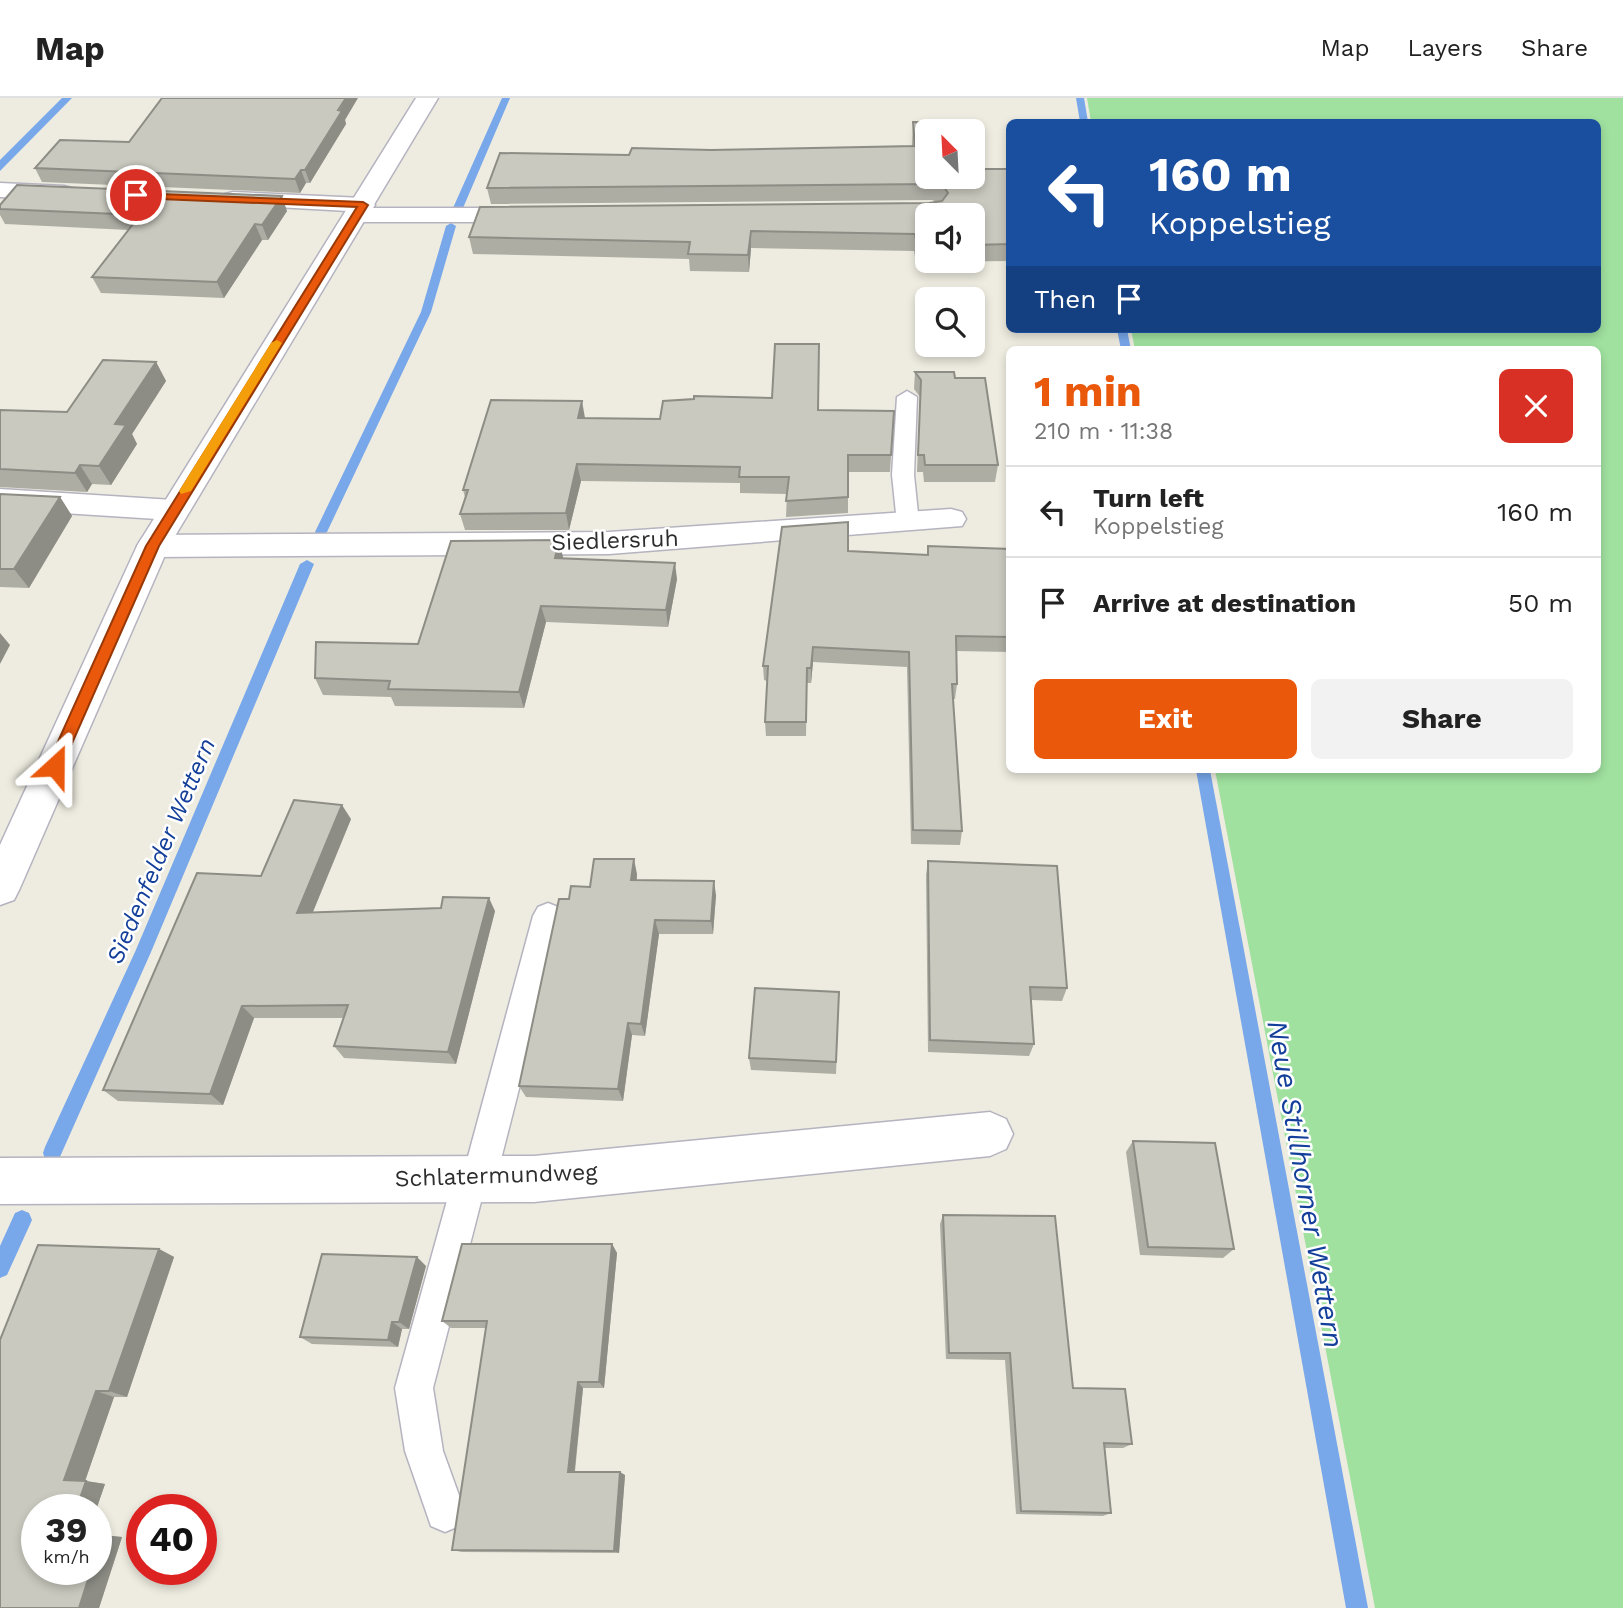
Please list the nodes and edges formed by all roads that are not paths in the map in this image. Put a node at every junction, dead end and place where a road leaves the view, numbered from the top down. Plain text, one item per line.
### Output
1 (427, 98) edge
2 (0, 190) edge
3 (82, 193) edge
4 (205, 198) edge
5 (360, 210) junction
6 (546, 214) edge
7 (907, 397) dead end
8 (0, 499) edge
9 (173, 510) junction
10 (951, 519) dead end
11 (908, 523) junction
12 (153, 546) junction
13 (0, 888) edge
14 (548, 916) dead end
15 (990, 1134) dead end
16 (475, 1179) junction
17 (0, 1181) edge
18 (445, 1512) dead end

1 - 5 street
2 - 3 street
4 - 5 street
5 - 6 street
5 - 9 street
7 - 11 lane
8 - 9 street
9 - 12 street
10 - 11 street, Siedlersruh
11 - 12 street, Siedlersruh
12 - 13 street
14 - 16 lane
15 - 16 street, Schlatermundweg
16 - 17 street, Schlatermundweg
16 - 18 lane

